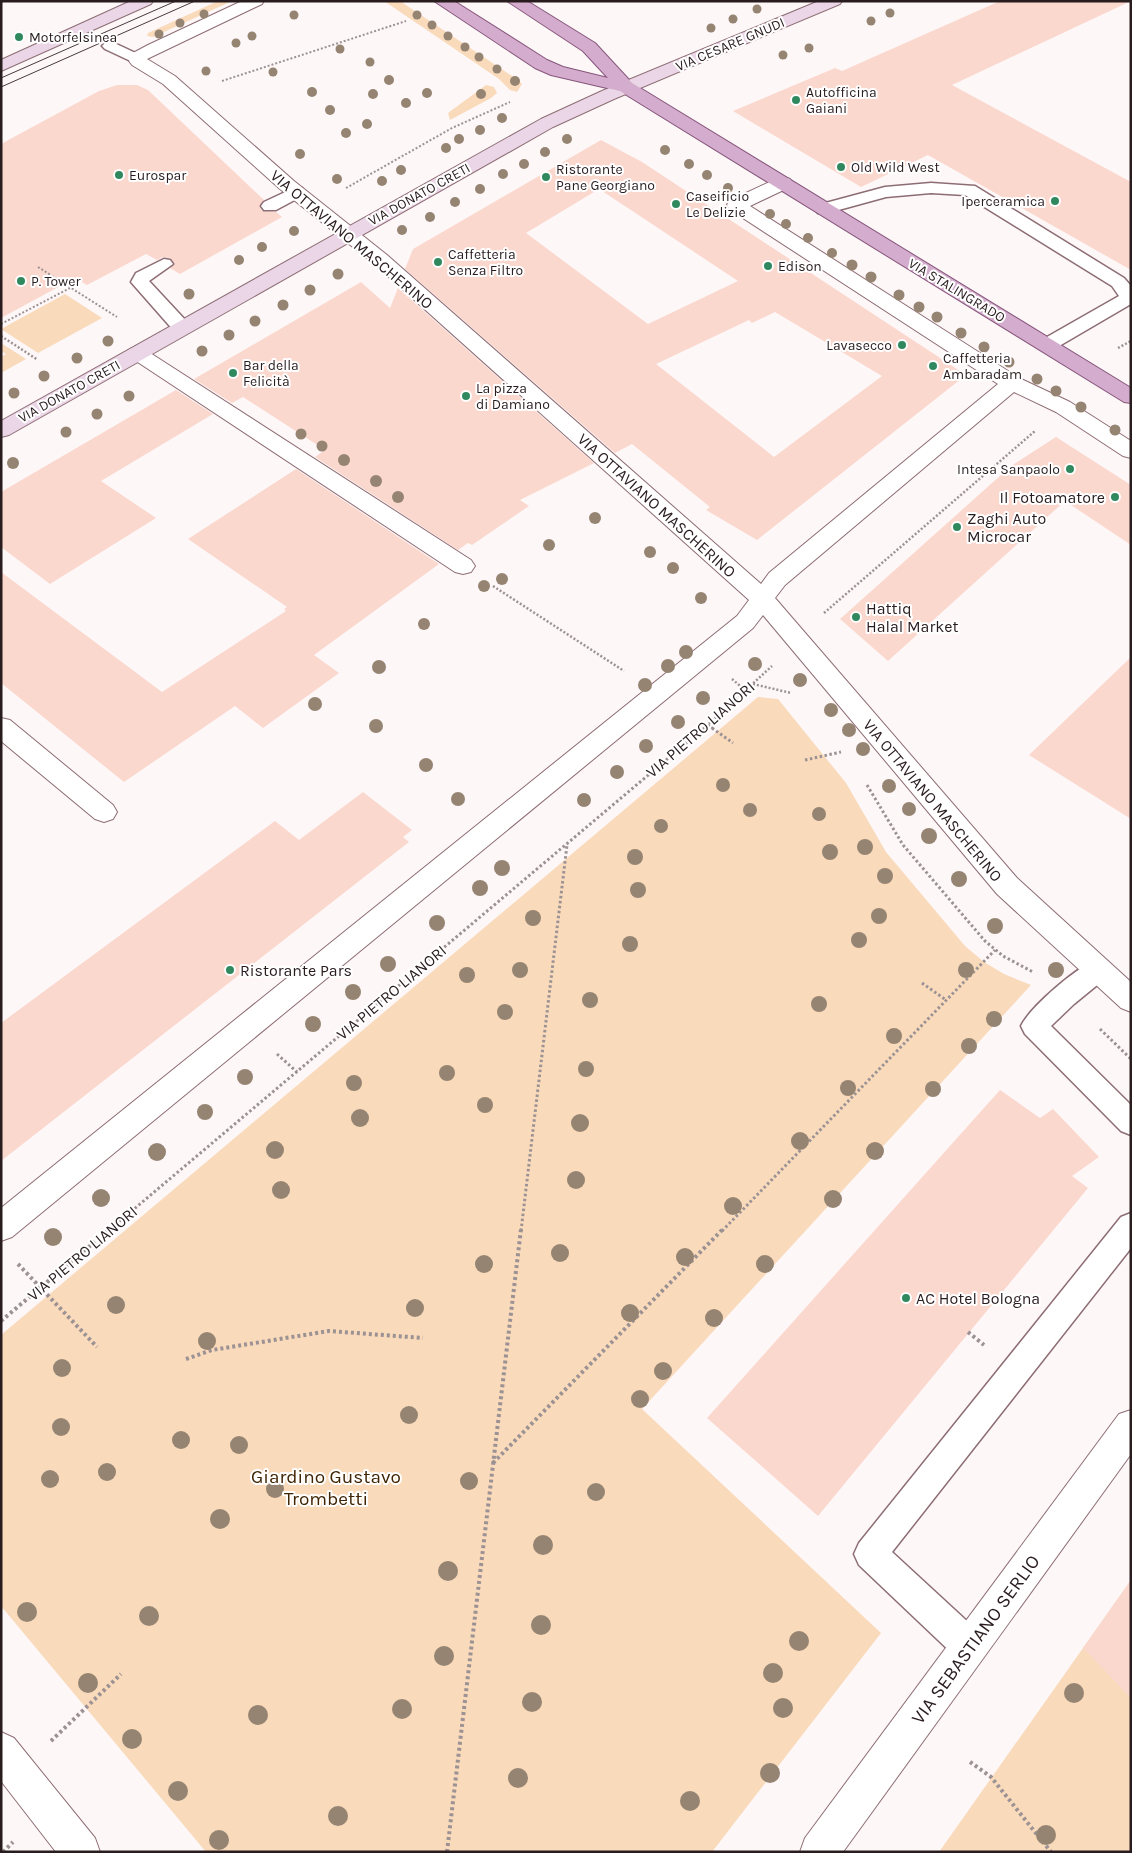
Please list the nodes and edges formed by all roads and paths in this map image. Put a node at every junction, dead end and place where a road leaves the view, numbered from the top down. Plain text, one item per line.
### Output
1 (145, 1) edge
2 (256, 1) edge
3 (442, 1) edge
4 (514, 1) edge
5 (834, 1) edge
6 (406, 20) dead end
7 (110, 46) dead end
8 (137, 59) junction
9 (1, 66) edge
10 (221, 82) dead end
11 (626, 87) junction
12 (511, 102) dead end
13 (783, 184) junction
14 (344, 189) dead end
15 (296, 192) junction
16 (270, 206) dead end
17 (824, 209) junction
18 (350, 234) junction
19 (164, 264) dead end
20 (38, 268) dead end
21 (70, 288) junction
22 (116, 317) dead end
23 (1, 324) edge
24 (182, 328) junction
25 (1, 336) edge
26 (1131, 341) edge
27 (1047, 345) junction
28 (1121, 347) dead end
29 (137, 353) junction
30 (38, 360) dead end
31 (1012, 383) junction
32 (1131, 396) edge
33 (1063, 407) junction
34 (1, 430) edge
35 (1131, 451) edge
36 (463, 566) joint
37 (762, 599) junction
38 (822, 615) dead end
39 (773, 664) dead end
40 (626, 672) dead end
41 (752, 684) junction
42 (797, 694) dead end
43 (708, 725) junction
44 (1, 727) edge
45 (733, 743) dead end
46 (837, 745) dead end
47 (805, 760) dead end
48 (866, 783) dead end
49 (104, 812) dead end
50 (567, 844) junction
51 (995, 950) junction
52 (1098, 970) junction
53 (1038, 975) dead end
54 (922, 983) dead end
55 (946, 1000) junction
56 (1131, 1000) edge
57 (1096, 1025) dead end
58 (270, 1048) dead end
59 (1131, 1059) edge
60 (297, 1072) junction
61 (1131, 1123) edge
62 (1131, 1226) edge
63 (1, 1227) edge
64 (16, 1262) dead end
65 (41, 1288) junction
66 (1, 1321) edge
67 (423, 1338) dead end
68 (97, 1347) dead end
69 (186, 1359) dead end
70 (1131, 1426) edge
71 (492, 1463) junction
72 (969, 1646) junction
73 (121, 1674) dead end
74 (10, 1761) edge
75 (970, 1762) dead end
76 (81, 1852) edge
77 (446, 1852) edge
78 (819, 1852) edge
79 (1051, 1852) edge

1 - 9 main road
2 - 8 street
3 - 11 main road, VIA STALINGRADO
4 - 11 main road, VIA STALINGRADO
5 - 11 main road, VIA CESARE GNUDI
6 - 10 path
7 - 8 lane, VIA OTTAVIANO MASCHERINO
8 - 15 street, VIA OTTAVIANO MASCHERINO
11 - 13 main road, VIA STALINGRADO
11 - 18 main road, VIA DONATO CRETI
12 - 14 path
13 - 17 main road, VIA STALINGRADO
13 - 31 street
15 - 16 lane
15 - 18 street, VIA OTTAVIANO MASCHERINO
17 - 27 main road, VIA STALINGRADO
17 - 27 lane
18 - 24 main road, VIA DONATO CRETI
18 - 37 street, VIA OTTAVIANO MASCHERINO
19 - 24 lane
20 - 21 path
21 - 22 path
21 - 23 path
24 - 29 main road, VIA DONATO CRETI
25 - 30 path
26 - 28 path
27 - 32 main road, VIA STALINGRADO
29 - 34 main road, VIA DONATO CRETI
29 - 36 street, VIA DONATO CRETI
31 - 33 street
31 - 37 street
33 - 35 street
33 - 38 path
36 - 40 path
37 - 52 street, VIA OTTAVIANO MASCHERINO
37 - 63 street
39 - 41 path, VIA PIETRO LIANORI
41 - 42 path
41 - 43 path, VIA PIETRO LIANORI
43 - 45 path
43 - 50 path, VIA PIETRO LIANORI
44 - 49 street
46 - 47 path
48 - 51 path
50 - 60 path, VIA PIETRO LIANORI
50 - 71 path
51 - 53 path
51 - 55 path
52 - 56 street, VIA OTTAVIANO MASCHERINO
52 - 61 lane
54 - 55 path
55 - 71 path
57 - 59 path
58 - 60 path
60 - 65 path, VIA PIETRO LIANORI
62 - 72 lane
64 - 65 path
65 - 66 path, VIA PIETRO LIANORI
65 - 68 path
67 - 69 path
70 - 72 street, VIA SEBASTIANO SERLIO
71 - 77 path
72 - 78 street, VIA SEBASTIANO SERLIO
73 - 74 path
74 - 76 street
75 - 79 path

